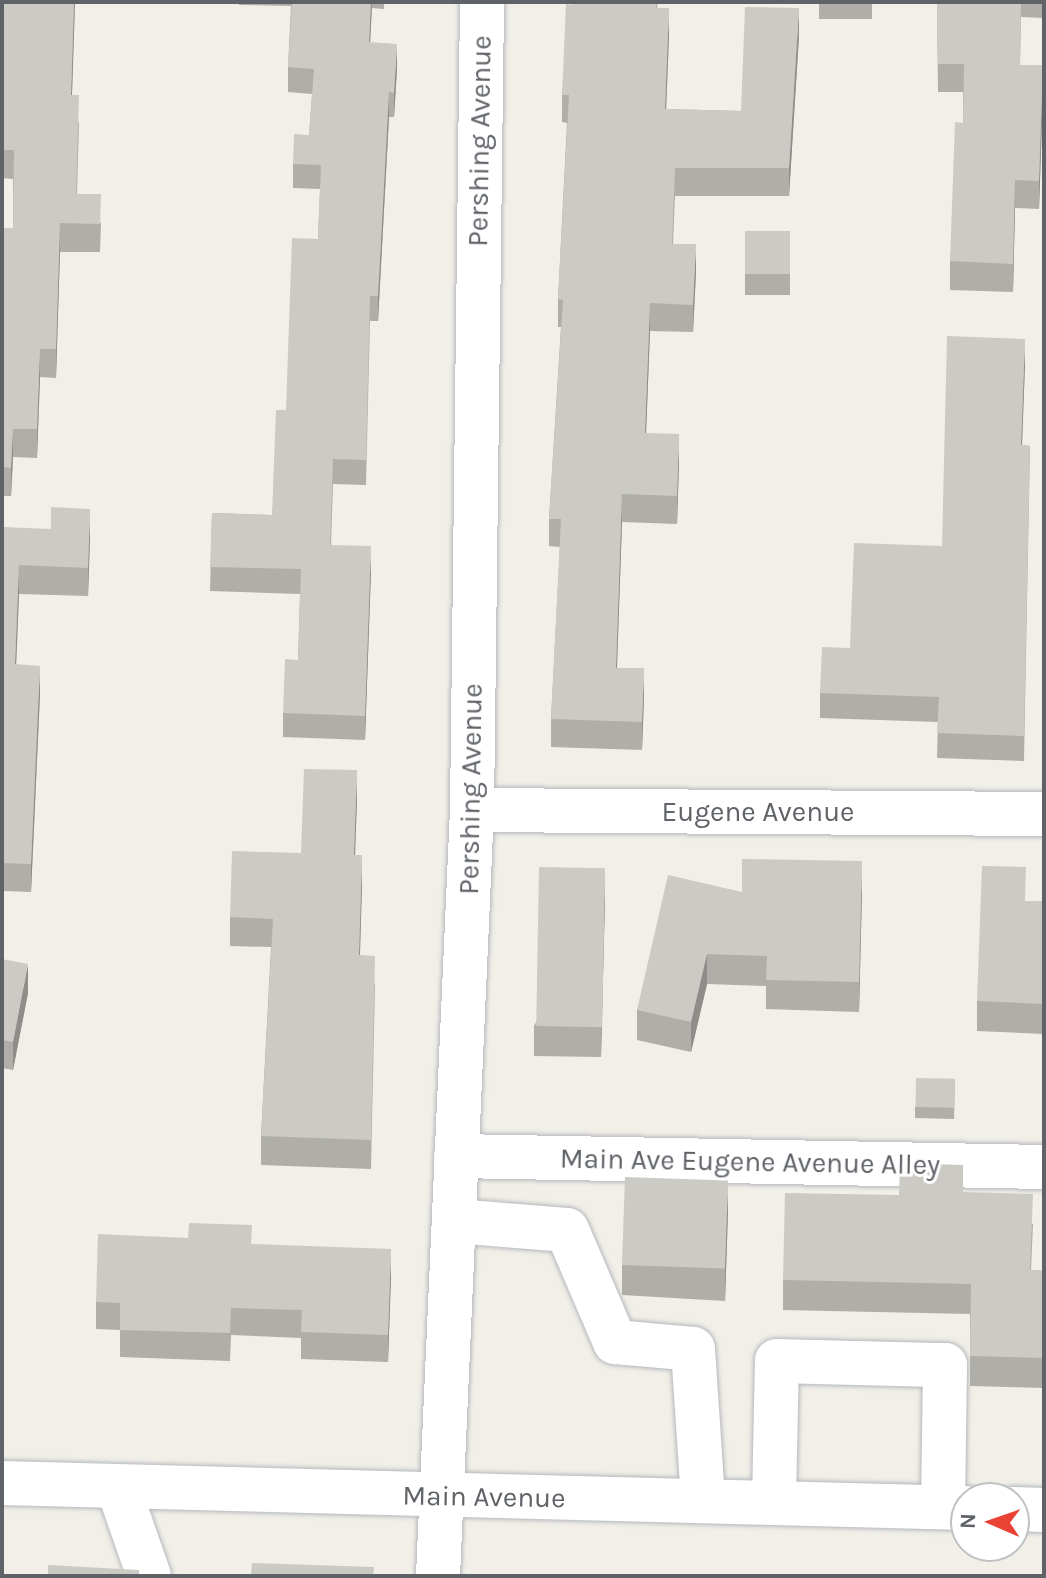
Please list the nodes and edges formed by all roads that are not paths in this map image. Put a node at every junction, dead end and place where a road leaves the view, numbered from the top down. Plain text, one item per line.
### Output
1 (482, 2) edge
2 (472, 810) junction
3 (1044, 814) edge
4 (456, 1156) junction
5 (1044, 1167) edge
6 (455, 1221) junction
7 (952, 1482) edge
8 (2, 1483) edge
9 (118, 1487) junction
10 (438, 1497) junction
11 (703, 1498) junction
12 (774, 1501) junction
13 (950, 1507) edge
14 (149, 1576) edge
15 (438, 1576) edge

1 - 2 street, Pershing Avenue
2 - 3 street, Eugene Avenue
2 - 4 street, Pershing Avenue
4 - 5 street, Main Ave Eugene Avenue Alley
4 - 6 street, Pershing Avenue
6 - 10 street, Pershing Avenue
6 - 11 street
7 - 12 street
8 - 9 street, Main Avenue
9 - 10 street, Main Avenue
9 - 14 street
10 - 11 street, Main Avenue
10 - 15 street, Pershing Avenue
11 - 12 street, Main Avenue
12 - 13 street, Main Avenue

